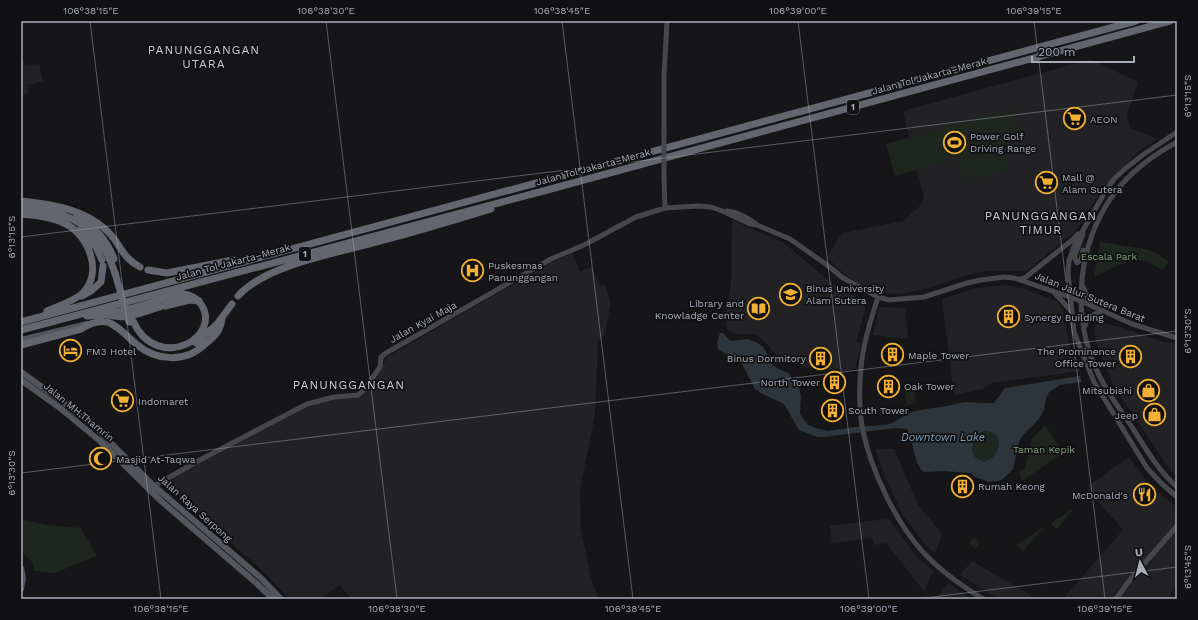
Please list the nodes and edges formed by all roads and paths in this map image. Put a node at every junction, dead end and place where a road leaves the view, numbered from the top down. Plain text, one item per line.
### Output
1 (667, 21) edge
2 (1136, 21) edge
3 (1170, 21) edge
4 (1177, 132) edge
5 (1177, 142) edge
6 (536, 193) junction
7 (21, 202) edge
8 (47, 204) junction
9 (21, 207) edge
10 (34, 208) junction
11 (665, 208) junction
12 (720, 210) joint
13 (21, 214) edge
14 (1085, 227) junction
15 (1093, 231) junction
16 (257, 257) junction
17 (140, 267) dead end
18 (148, 270) dead end
19 (117, 273) junction
20 (1019, 279) junction
21 (1082, 283) junction
22 (1053, 290) junction
23 (238, 296) dead end
24 (878, 297) junction
25 (1070, 297) junction
26 (72, 300) junction
27 (199, 301) junction
28 (1081, 301) junction
29 (232, 304) dead end
30 (1092, 306) junction
31 (1071, 311) junction
32 (1102, 312) junction
33 (104, 314) junction
34 (74, 316) junction
35 (222, 318) junction
36 (30, 319) junction
37 (21, 322) edge
38 (131, 322) junction
39 (87, 324) junction
40 (21, 330) edge
41 (1084, 331) junction
42 (1177, 338) edge
43 (21, 340) edge
44 (21, 345) edge
45 (21, 373) edge
46 (21, 380) edge
47 (120, 456) junction
48 (154, 486) junction
49 (1177, 487) edge
50 (1177, 497) edge
51 (193, 524) junction
52 (1177, 526) edge
53 (21, 568) edge
54 (21, 589) edge
55 (273, 599) edge
56 (281, 599) edge
57 (983, 599) edge
58 (1116, 599) edge

1 - 11 main road, bridge
2 - 16 highway, Jalan Tol Jakarta–Merak / 1
3 - 6 highway, Jalan Tol Jakarta–Merak / 1
4 - 14 main road
5 - 15 main road
6 - 23 highway
6 - 34 highway, Jalan Tol Jakarta–Merak / 1
7 - 8 highway
8 - 17 highway
8 - 19 highway
9 - 10 highway
10 - 19 highway
10 - 26 highway
11 - 12 main road, Jalan Kyai Maja
11 - 48 main road, Jalan Kyai Maja
12 - 24 main road, Jalan Jalur Sutera Barat
13 - 26 highway
14 - 15 main road
14 - 20 main road
14 - 25 main road
15 - 21 main road
16 - 18 highway
16 - 36 highway, Jalan Tol Jakarta–Merak / 1
19 - 38 highway
20 - 22 main road, Jalan Jalur Sutera Barat
20 - 24 main road, Jalan Jalur Sutera Barat
21 - 28 main road
21 - 30 main road
22 - 25 main road, Jalan Jalur Sutera Barat
22 - 31 main road
24 - 57 main road
25 - 28 main road, Jalan Jalur Sutera Barat
25 - 31 main road
26 - 36 highway
27 - 33 highway
27 - 33 highway
27 - 38 highway
28 - 30 main road, Jalan Jalur Sutera Barat
28 - 41 main road
29 - 35 highway
30 - 32 main road, Jalan Jalur Sutera Barat
31 - 50 main road
32 - 41 main road
32 - 42 main road, Jalan Jalur Sutera Barat
33 - 34 highway
34 - 40 highway, Jalan Tol Jakarta–Merak / 1
35 - 38 highway
35 - 39 highway
36 - 37 highway, Jalan Tol Jakarta–Merak / 1
39 - 43 main road
39 - 44 highway
41 - 49 main road
45 - 47 main road, Jalan Raya Serpong
46 - 47 main road, Jalan MH.Thamrin
47 - 48 main road, Jalan Raya Serpong
47 - 51 main road, Jalan MH.Thamrin
48 - 51 main road, Jalan Raya Serpong
51 - 55 main road, Jalan MH.Thamrin
51 - 56 main road, Jalan Raya Serpong
52 - 58 main road
53 - 54 main road

